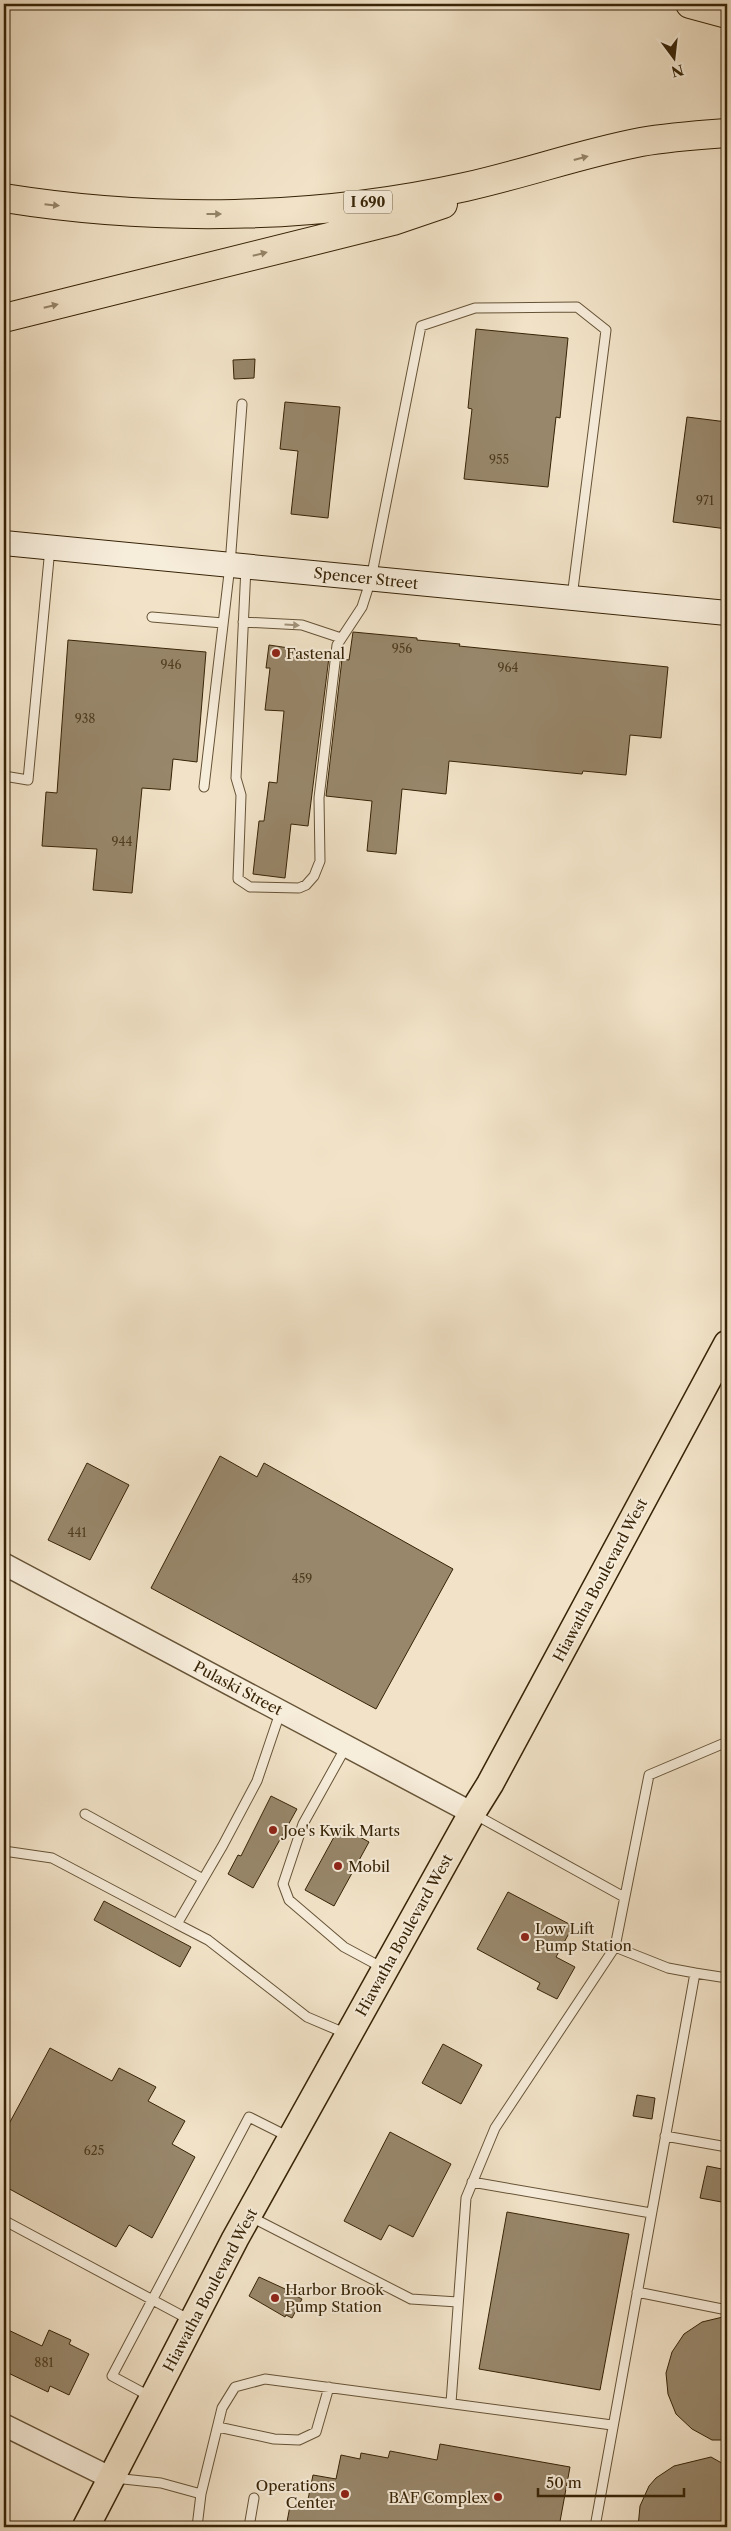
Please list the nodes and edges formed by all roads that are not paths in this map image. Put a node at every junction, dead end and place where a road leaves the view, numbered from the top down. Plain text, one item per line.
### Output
1 (690, 4) edge
2 (727, 14) edge
3 (727, 133) edge
4 (541, 168) junction
5 (4, 198) edge
6 (4, 318) edge
7 (242, 404) dead end
8 (4, 543) edge
9 (50, 548) junction
10 (238, 566) junction
11 (371, 579) junction
12 (572, 598) junction
13 (727, 613) edge
14 (152, 617) dead end
15 (243, 622) junction
16 (223, 623) junction
17 (341, 638) junction
18 (4, 776) edge
19 (204, 787) dead end
20 (727, 1344) edge
21 (4, 1564) edge
22 (281, 1710) junction
23 (727, 1742) edge
24 (347, 1745) junction
25 (472, 1813) junction
26 (85, 1814) dead end
27 (4, 1851) edge
28 (203, 1879) junction
29 (624, 1897) junction
30 (177, 1924) junction
31 (615, 1947) junction
32 (385, 1969) junction
33 (695, 1973) junction
34 (727, 1978) edge
35 (349, 2035) junction
36 (665, 2136) junction
37 (291, 2139) junction
38 (727, 2147) edge
39 (472, 2182) junction
40 (651, 2213) junction
41 (248, 2216) junction
42 (7, 2222) dead end
43 (637, 2292) junction
44 (152, 2300) junction
45 (458, 2302) junction
46 (727, 2310) edge
47 (192, 2321) junction
48 (329, 2388) junction
49 (153, 2397) junction
50 (451, 2404) junction
51 (4, 2425) edge
52 (612, 2425) junction
53 (218, 2427) junction
54 (111, 2478) junction
55 (201, 2494) junction
56 (254, 2498) dead end
57 (86, 2527) edge
58 (197, 2527) edge
59 (249, 2527) edge
60 (595, 2527) edge

1 - 2 highway
4 -> 3 highway, I 690
5 -> 4 highway, I 690
6 -> 4 highway
7 - 10 lane
8 - 9 main road, Spencer Street
9 - 10 main road, Spencer Street
9 - 18 lane
10 - 11 main road, Spencer Street
10 - 15 lane
10 - 16 lane
11 - 12 main road, Spencer Street
11 - 12 lane
11 - 17 lane
12 - 13 main road, Spencer Street
14 - 16 lane
15 -> 17 lane
15 - 17 lane
16 - 19 lane
20 - 25 main road, Hiawatha Boulevard West
21 - 22 street, Pulaski Street
22 - 24 street, Pulaski Street
22 - 28 lane
23 - 29 lane
24 - 25 street, Pulaski Street
24 - 32 lane
25 - 29 lane
25 - 32 main road, Hiawatha Boulevard West
26 - 28 lane
27 - 30 lane
28 - 30 lane
29 - 31 lane
30 - 35 lane
31 - 33 lane
31 - 39 lane
32 - 35 main road, Hiawatha Boulevard West
33 - 34 lane
33 - 36 lane
35 - 37 main road, Hiawatha Boulevard West
36 - 38 lane
36 - 40 lane
37 - 41 main road, Hiawatha Boulevard West
37 - 44 lane
39 - 40 lane
39 - 45 lane
40 - 43 lane
41 - 45 lane
41 - 47 main road, Hiawatha Boulevard West
42 - 44 lane
43 - 46 lane
43 - 52 lane
44 - 47 lane
44 - 49 lane
45 - 50 lane
47 - 49 main road, Hiawatha Boulevard West
48 - 50 lane
48 - 53 lane
48 - 53 lane
49 - 54 main road, Hiawatha Boulevard West
50 - 52 lane
51 - 54 street
52 - 60 lane
53 - 55 lane
54 - 55 lane
54 - 57 main road, Hiawatha Boulevard West
55 - 58 lane
56 - 59 lane

